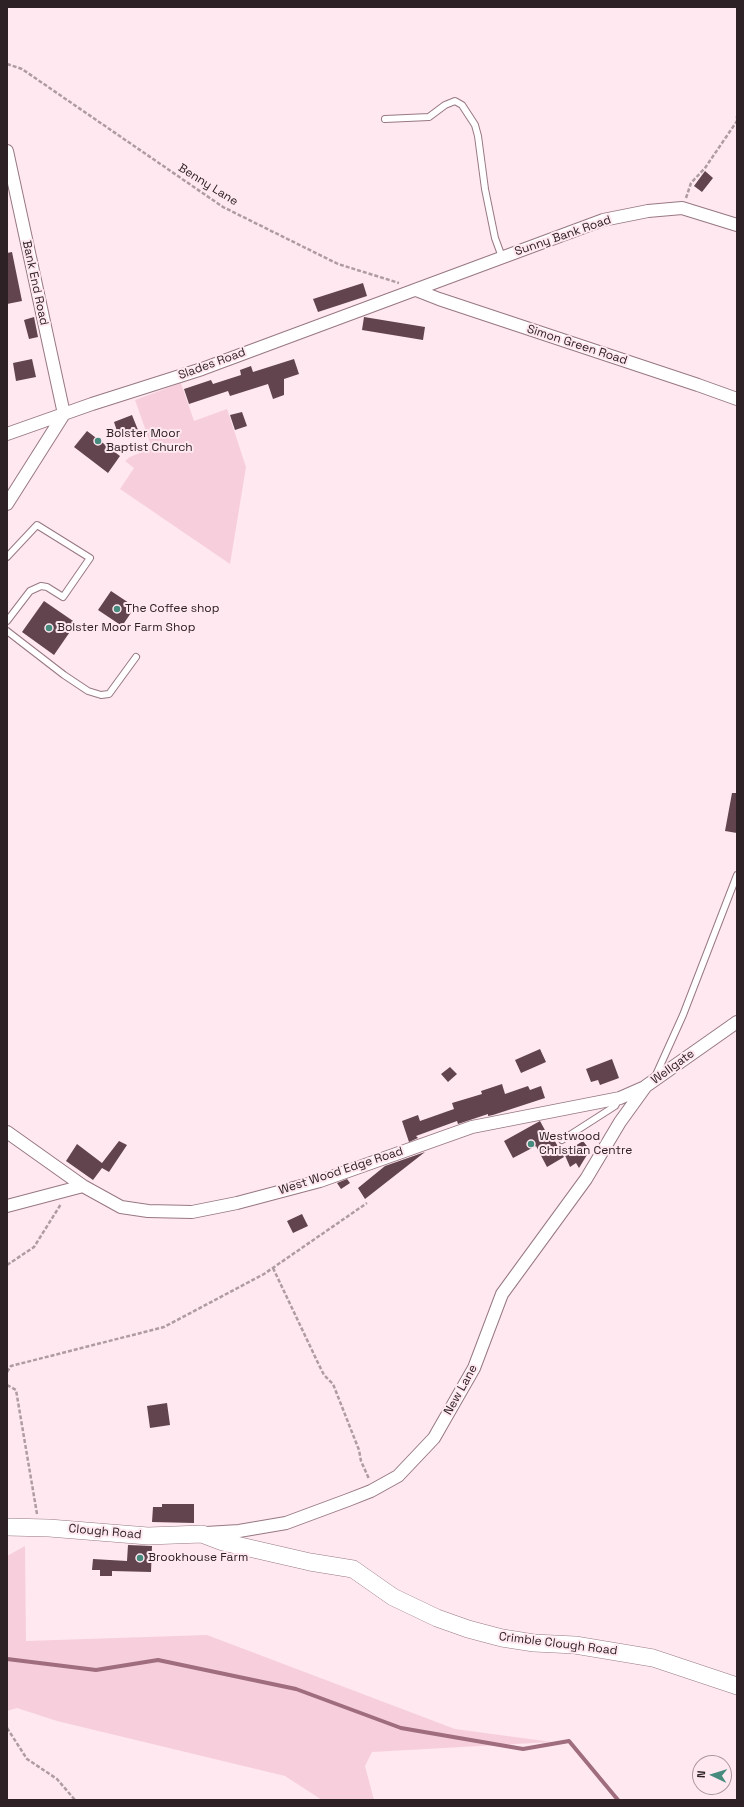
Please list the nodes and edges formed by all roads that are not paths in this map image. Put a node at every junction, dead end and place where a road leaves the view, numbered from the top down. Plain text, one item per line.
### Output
1 (385, 119) dead end
2 (7, 151) edge
3 (737, 225) edge
4 (502, 257) junction
5 (416, 290) junction
6 (737, 399) edge
7 (64, 414) junction
8 (7, 434) edge
9 (7, 504) edge
10 (7, 557) edge
11 (7, 621) edge
12 (7, 631) edge
13 (136, 657) dead end
14 (737, 875) edge
15 (737, 1022) edge
16 (650, 1084) junction
17 (620, 1098) junction
18 (620, 1122) joint
19 (7, 1132) edge
20 (562, 1140) dead end
21 (83, 1186) junction
22 (7, 1206) edge
23 (7, 1527) edge
24 (202, 1534) junction
25 (737, 1686) edge

1 - 4 lane
2 - 7 street, Bank End Road
3 - 4 street, Sunny Bank Road
4 - 5 street, Sunny Bank Road
5 - 6 street, Simon Green Road
5 - 7 street, Slades Road
7 - 8 street, Slades Road
7 - 9 street
10 - 11 lane
12 - 13 lane
14 - 16 lane
15 - 16 street, Wellgate
16 - 17 street, West Wood Edge Road
16 - 18 street, Wellgate
17 - 20 lane
17 - 21 street, West Wood Edge Road
18 - 24 street, New Lane
19 - 21 street, West Wood Edge Road
21 - 22 street
23 - 24 street, Clough Road
24 - 25 street, Crimble Clough Road

